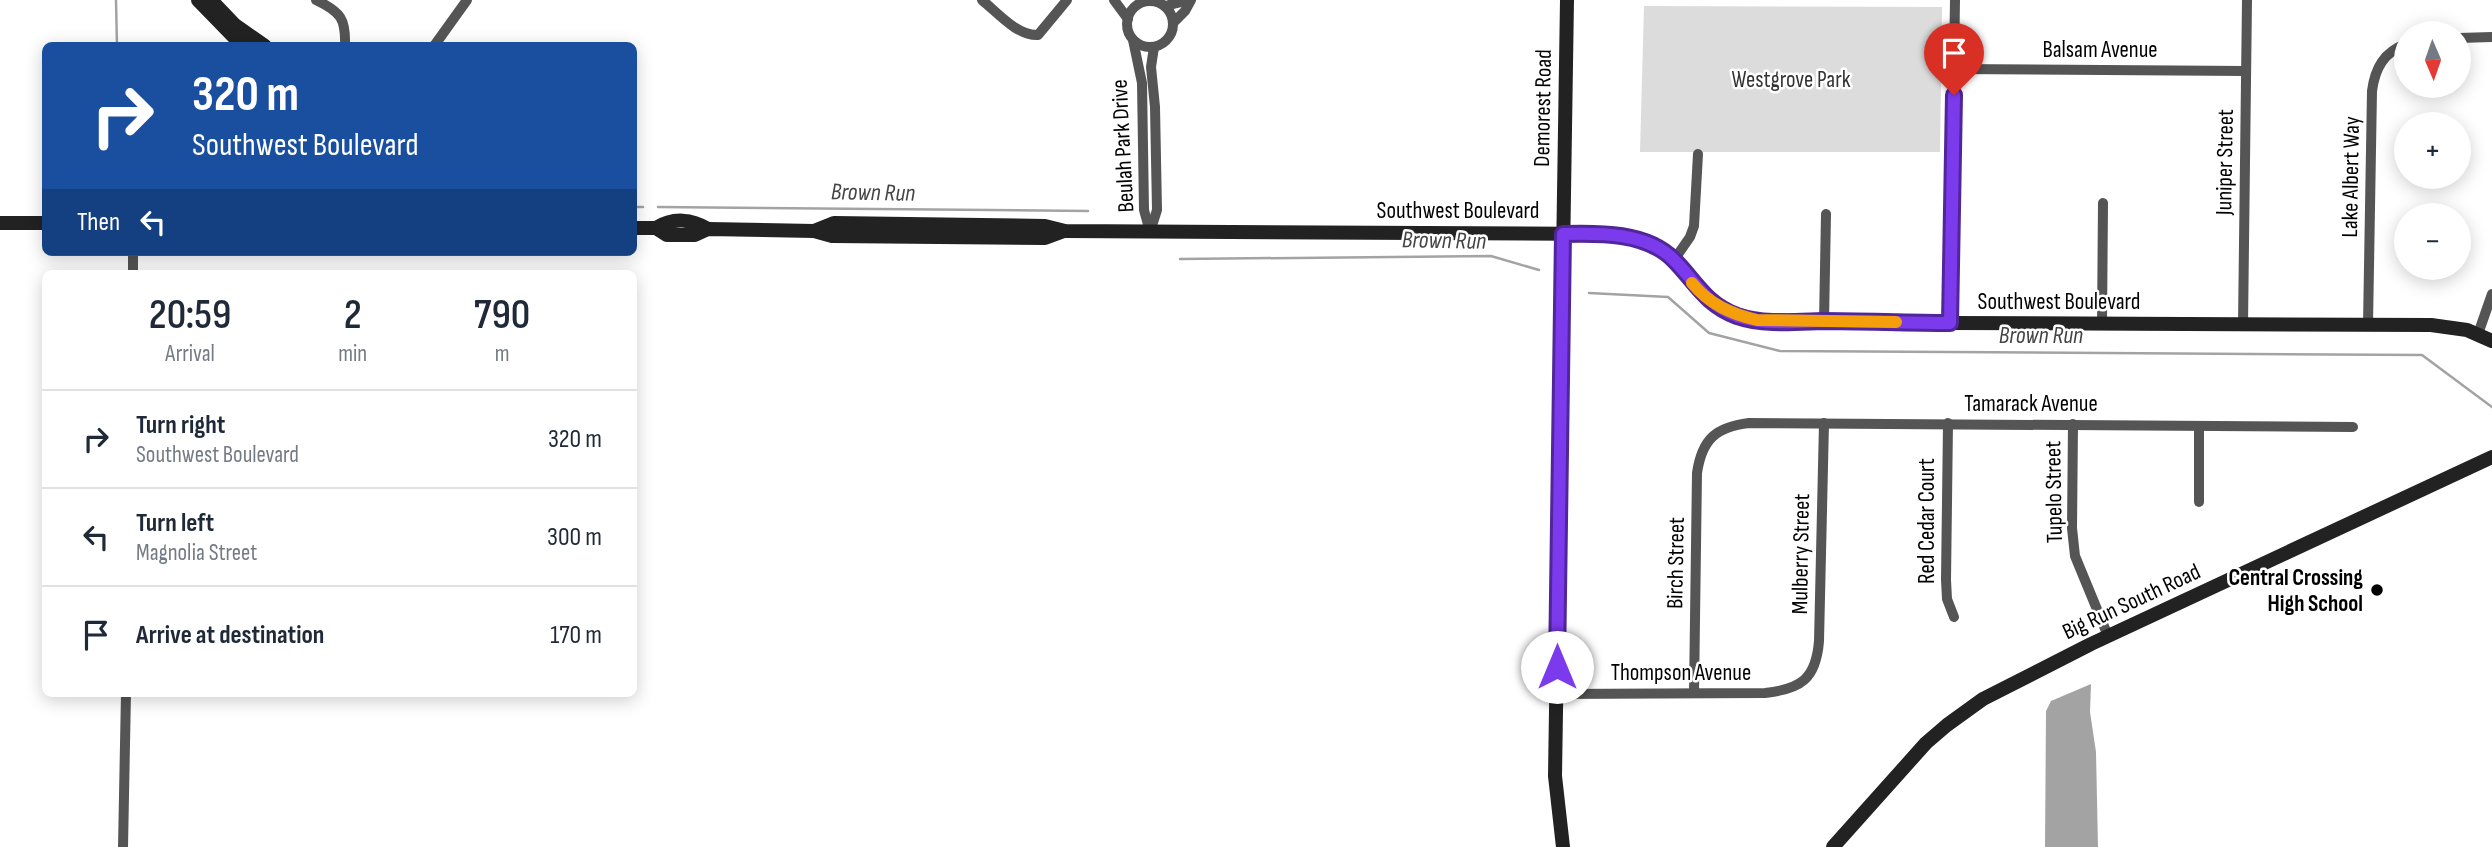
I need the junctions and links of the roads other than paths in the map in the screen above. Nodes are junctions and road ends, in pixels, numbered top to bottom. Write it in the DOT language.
graph roads {
  1 [pos="198,0"];
  2 [pos="211,0"];
  3 [pos="318,0"];
  4 [pos="467,0"];
  5 [pos="982,0"];
  6 [pos="1067,0"];
  7 [pos="1114,0"];
  8 [pos="1190,0"];
  9 [pos="1567,0"];
  10 [pos="1955,0"];
  11 [pos="2247,0"];
  12 [pos="1137,1"];
  13 [pos="1164,6"];
  14 [pos="1128,19"];
  15 [pos="1173,23"];
  16 [pos="2492,37"];
  17 [pos="2471,38"];
  18 [pos="1133,40"];
  19 [pos="241,42"];
  20 [pos="259,42"];
  21 [pos="345,42"];
  22 [pos="437,42"];
  23 [pos="1154,47"];
  24 [pos="2394,51"];
  25 [pos="1954,69"];
  26 [pos="2246,71"];
  27 [pos="1698,154"];
  28 [pos="2103,204"];
  29 [pos="1826,214"];
  30 [pos="0,223"];
  31 [pos="42,223"];
  32 [pos="637,228"];
  33 [pos="1150,232"];
  34 [pos="1563,234"];
  35 [pos="1674,260"];
  36 [pos="2492,294"];
  37 [pos="1824,321"];
  38 [pos="1950,323"];
  39 [pos="2102,324"];
  40 [pos="2243,325"];
  41 [pos="2368,325"];
  42 [pos="2485,338"];
  43 [pos="1824,423"];
  44 [pos="1948,424"];
  45 [pos="2073,424"];
  46 [pos="2199,426"];
  47 [pos="2353,427"];
  48 [pos="1711,436"];
  49 [pos="2492,457"];
  50 [pos="2199,502"];
  51 [pos="1954,617"];
  52 [pos="2108,636"];
  53 [pos="1803,682"];
  54 [pos="1694,693"];
  55 [pos="1557,694"];
  56 [pos="126,697"];
  57 [pos="123,847"];
  58 [pos="1563,847"];
  59 [pos="1833,847"];
  1 -- 19 [label="street"];
  2 -- 20 [label="street"];
  3 -- 21 [label="street"];
  4 -- 22 [label="street"];
  5 -- 6 [label="street"];
  7 -- 14 [label="street"];
  8 -- 13 [label="street"];
  8 -- 15 [label="street"];
  9 -- 34 [label="street, Demorest Road"];
  10 -- 25 [label="street"];
  11 -- 26 [label="street, Juniper Street"];
  12 -- 13 [label="street"];
  12 -- 14 [label="street"];
  13 -- 15 [label="street"];
  14 -- 18 [label="street"];
  15 -- 23 [label="street"];
  16 -- 17 [label="street"];
  18 -- 23 [label="street"];
  18 -- 33 [label="street, Beulah Park Drive"];
  23 -- 33 [label="street, Beulah Park Drive"];
  24 -- 41 [label="street, Lake Albert Way"];
  25 -- 26 [label="street, Balsam Avenue"];
  25 -- 38 [label="street"];
  26 -- 40 [label="street, Juniper Street"];
  27 -- 35 [label="street"];
  28 -- 39 [label="street"];
  29 -- 37 [label="street"];
  30 -- 31 [label="street"];
  32 -- 33 [label="street, Southwest Boulevard"];
  33 -- 34 [label="street, Southwest Boulevard"];
  34 -- 35 [label="street, Southwest Boulevard"];
  34 -- 55 [label="street, Demorest Road"];
  35 -- 37 [label="street, Southwest Boulevard"];
  36 -- 42 [label="street"];
  37 -- 38 [label="street, Southwest Boulevard"];
  38 -- 39 [label="street, Southwest Boulevard"];
  39 -- 40 [label="street, Southwest Boulevard"];
  40 -- 41 [label="street, Southwest Boulevard"];
  41 -- 42 [label="street, Southwest Boulevard"];
  43 -- 44 [label="street, Tamarack Avenue"];
  43 -- 48 [label="street, Tamarack Avenue"];
  43 -- 53 [label="street, Mulberry Street"];
  44 -- 45 [label="street, Tamarack Avenue"];
  44 -- 51 [label="street, Red Cedar Court"];
  45 -- 46 [label="street, Tamarack Avenue"];
  45 -- 52 [label="street, Tupelo Street"];
  46 -- 47 [label="street, Tamarack Avenue"];
  46 -- 50 [label="street"];
  48 -- 54 [label="street, Birch Street"];
  49 -- 52 [label="street, Big Run South Road"];
  52 -- 59 [label="street, Big Run South Road"];
  53 -- 54 [label="street, Thompson Avenue"];
  54 -- 55 [label="street, Thompson Avenue"];
  55 -- 58 [label="street, Demorest Road"];
  56 -- 57 [label="street"];
}
